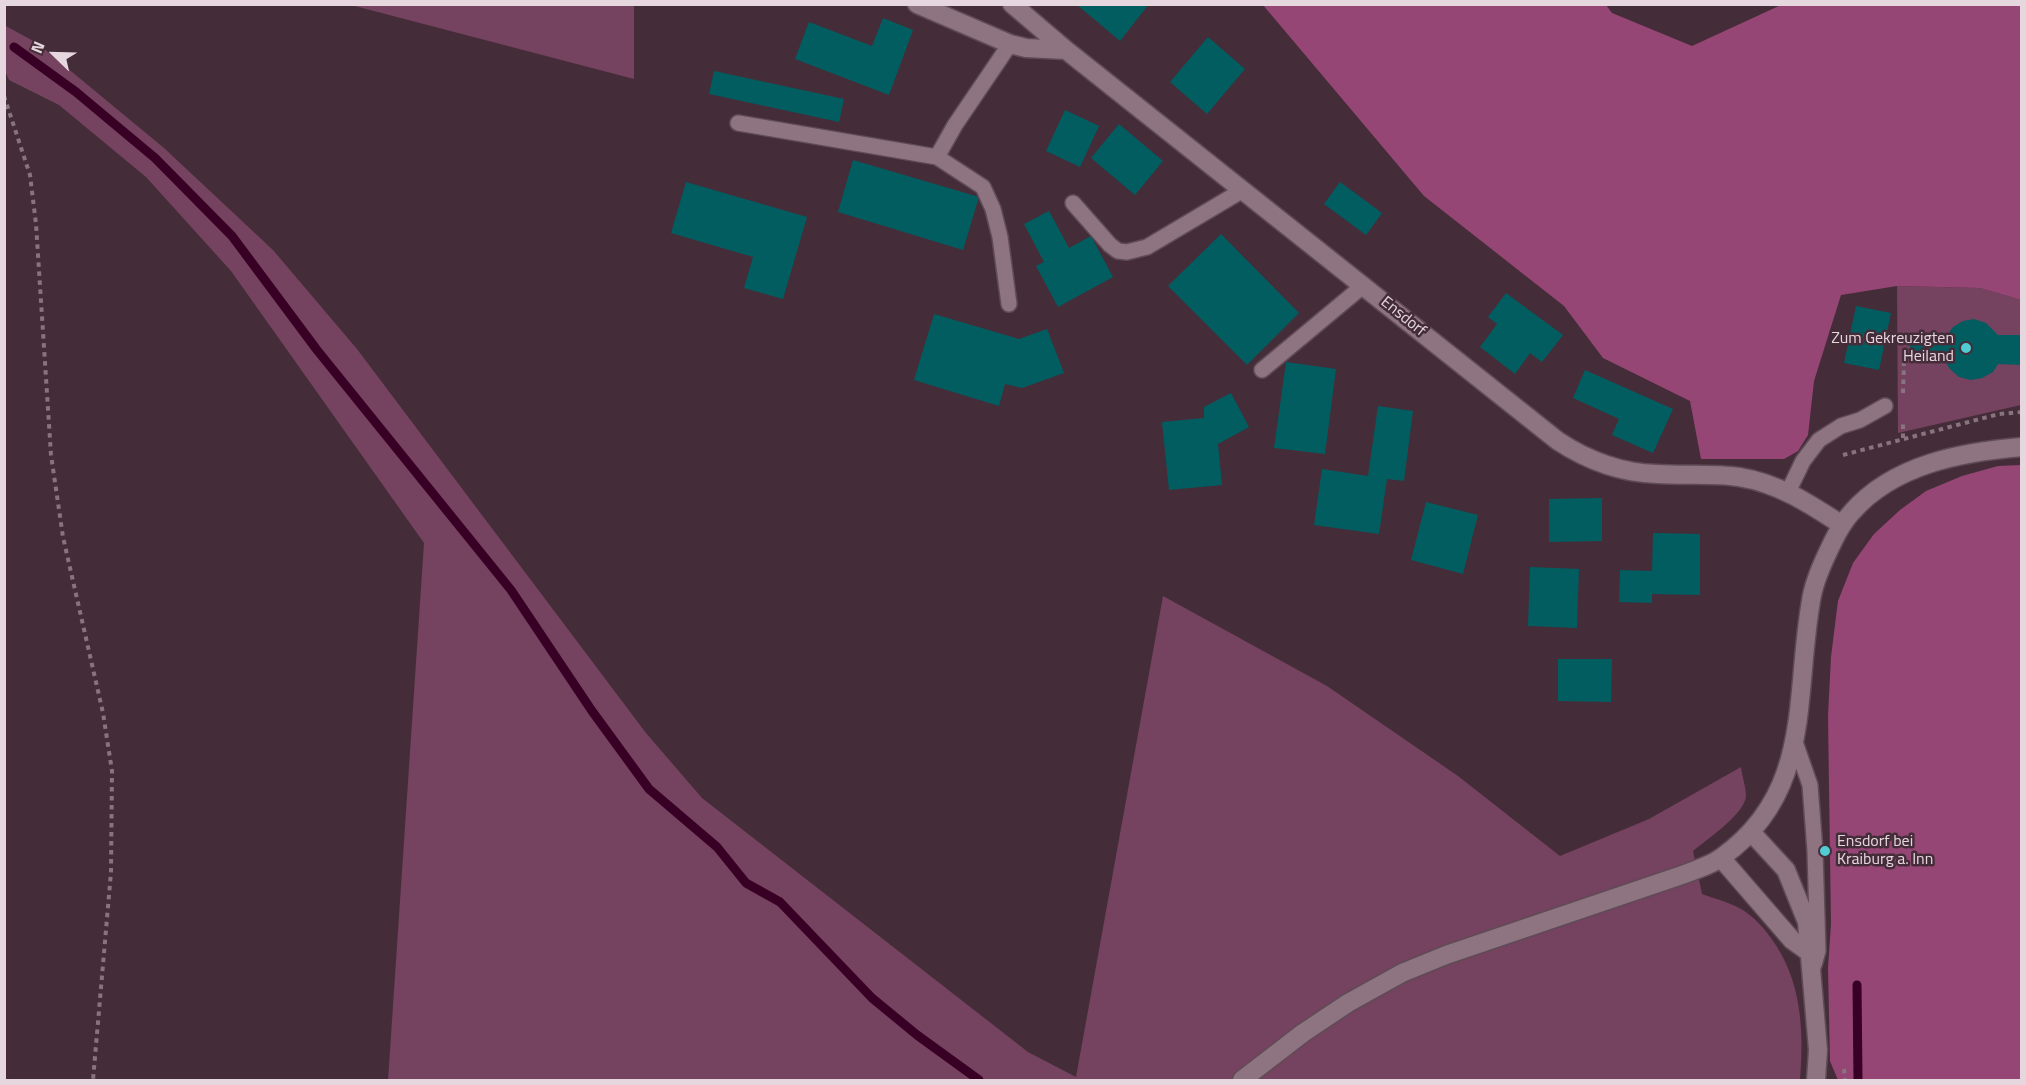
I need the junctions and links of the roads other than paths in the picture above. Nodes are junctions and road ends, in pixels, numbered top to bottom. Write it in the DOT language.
graph roads {
  1 [pos="917,4"];
  2 [pos="1012,4"];
  3 [pos="1010,44"];
  4 [pos="1066,50"];
  5 [pos="738,123"];
  6 [pos="936,157"];
  7 [pos="1243,190"];
  8 [pos="1073,203"];
  9 [pos="1364,285"];
  10 [pos="1009,304"];
  11 [pos="1262,370"];
  12 [pos="1885,406"];
  13 [pos="2022,447"];
  14 [pos="1788,492"];
  15 [pos="1842,525"];
  16 [pos="1795,742"];
  17 [pos="1751,832"];
  18 [pos="1721,858"];
  19 [pos="1811,962"];
  20 [pos="1242,1080"];
  21 [pos="1816,1080"];
  1 -- 3 [label="street"];
  2 -- 4 [label="street, Ensdorf"];
  3 -- 4 [label="street"];
  3 -- 6 [label="lane"];
  4 -- 7 [label="street, Ensdorf"];
  5 -- 6 [label="lane"];
  6 -- 10 [label="lane"];
  7 -- 8 [label="lane"];
  7 -- 9 [label="street, Ensdorf"];
  9 -- 11 [label="lane"];
  9 -- 14 [label="street, Ensdorf"];
  12 -- 14 [label="lane"];
  13 -- 15 [label="street"];
  14 -- 15 [label="street, Ensdorf"];
  15 -- 16 [label="street"];
  16 -- 17 [label="street"];
  16 -- 19 [label="lane"];
  17 -- 18 [label="street"];
  17 -- 19 [label="street"];
  18 -- 19 [label="street"];
  18 -- 20 [label="street"];
  19 -- 21 [label="street"];
}
